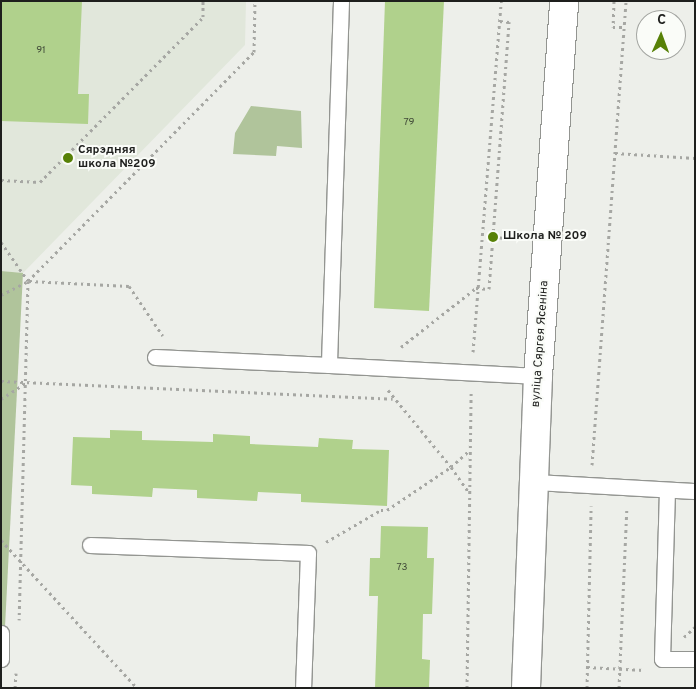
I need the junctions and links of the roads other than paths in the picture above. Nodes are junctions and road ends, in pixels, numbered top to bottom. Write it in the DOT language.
graph roads {
  1 [pos="341,1"];
  2 [pos="564,1"];
  3 [pos="156,357"];
  4 [pos="329,365"];
  5 [pos="538,376"];
  6 [pos="534,482"];
  7 [pos="667,490"];
  8 [pos="695,491"];
  9 [pos="90,545"];
  10 [pos="1,633"];
  11 [pos="1,659"];
  12 [pos="695,659"];
  13 [pos="303,688"];
  14 [pos="526,688"];
  1 -- 4 [label="lane"];
  2 -- 5 [label="main road, вуліца Сяргея Ясеніна"];
  3 -- 4 [label="lane"];
  4 -- 5 [label="lane"];
  5 -- 6 [label="main road, вуліца Сяргея Ясеніна"];
  6 -- 7 [label="lane"];
  6 -- 14 [label="main road, вуліца Сяргея Ясеніна"];
  7 -- 8 [label="lane"];
  7 -- 12 [label="lane"];
  9 -- 13 [label="lane"];
  10 -- 11 [label="lane"];
}
